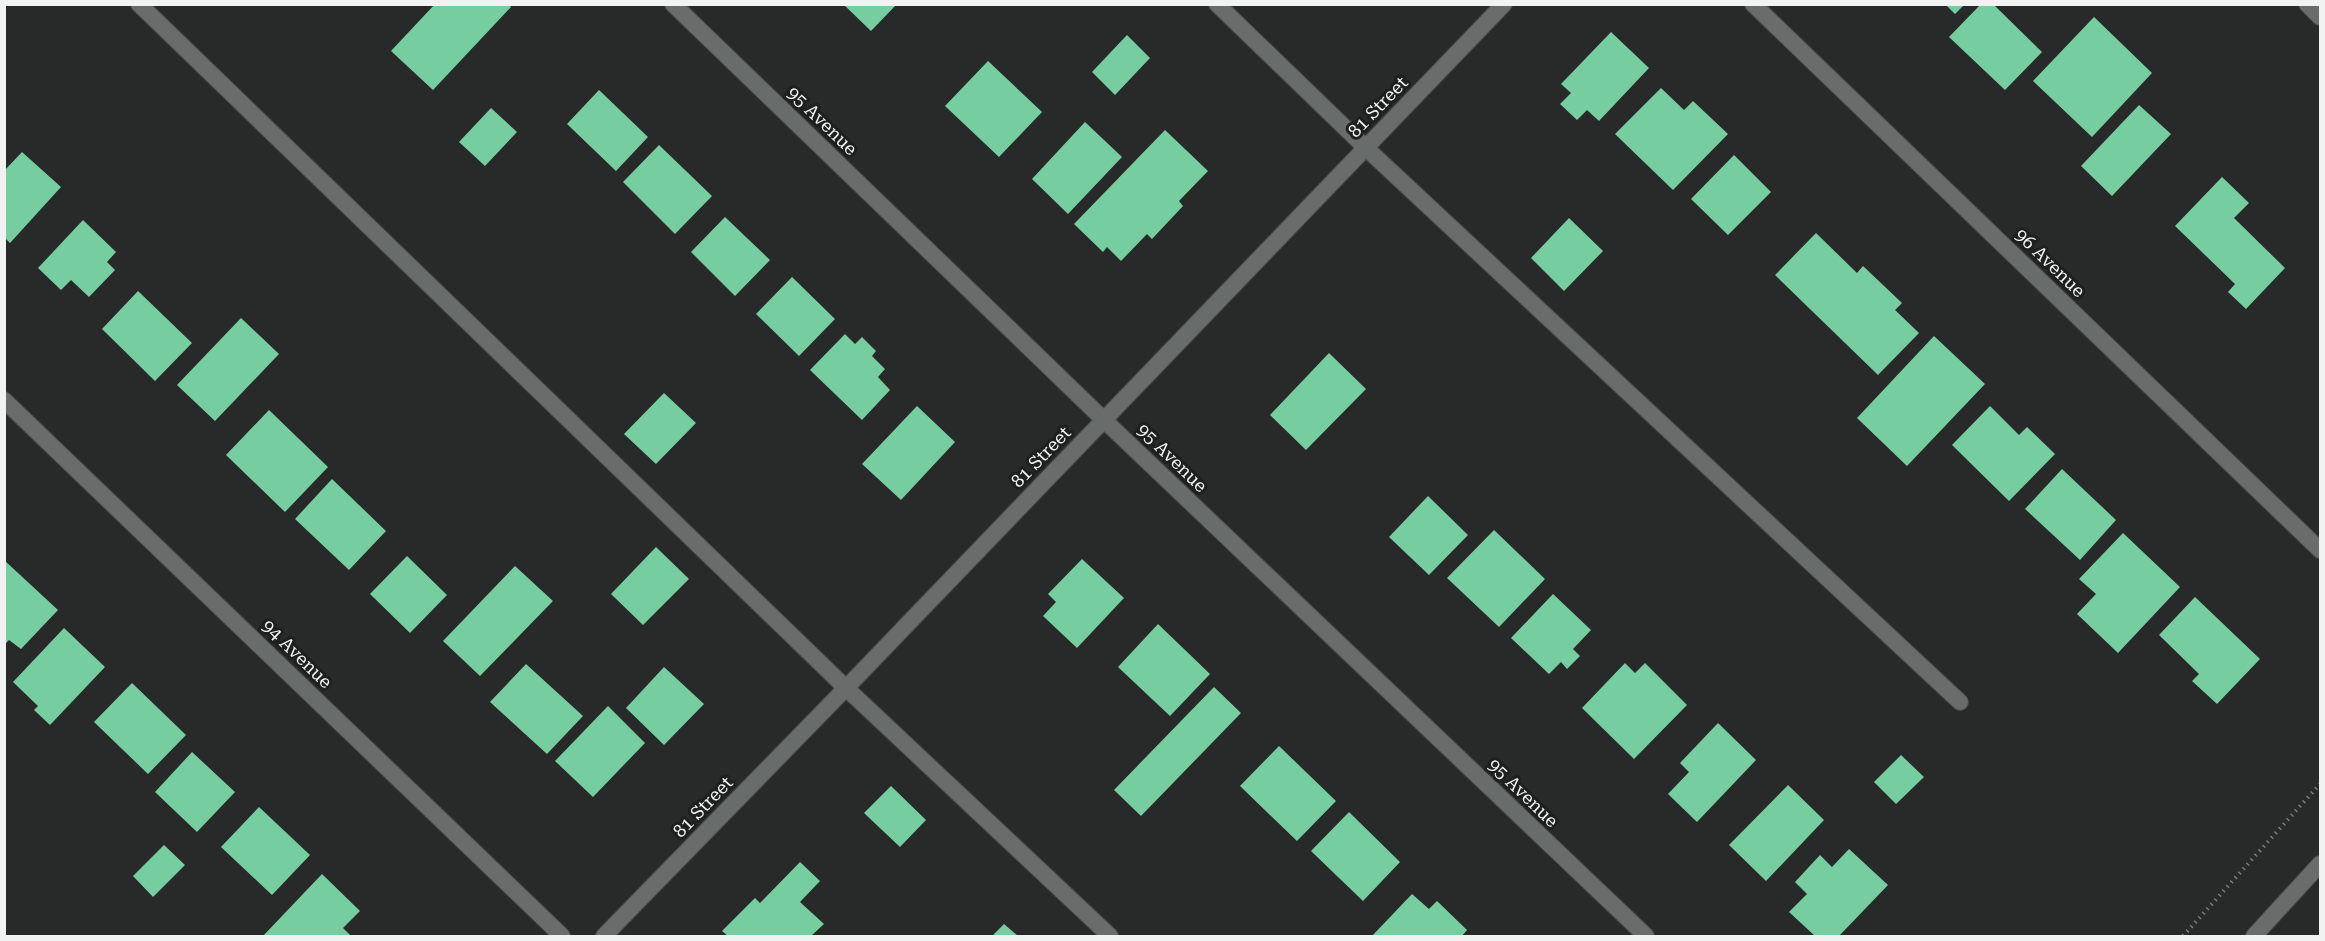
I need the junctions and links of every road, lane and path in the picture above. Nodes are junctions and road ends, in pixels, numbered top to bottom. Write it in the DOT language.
graph roads {
  1 [pos="139,4"];
  2 [pos="673,4"];
  3 [pos="1217,4"];
  4 [pos="1504,4"];
  5 [pos="1753,4"];
  6 [pos="2307,4"];
  7 [pos="2320,17"];
  8 [pos="1366,148"];
  9 [pos="4,400"];
  10 [pos="1104,420"];
  11 [pos="2320,550"];
  12 [pos="846,688"];
  13 [pos="1960,702"];
  14 [pos="2320,784"];
  15 [pos="2320,864"];
  16 [pos="562,936"];
  17 [pos="604,936"];
  18 [pos="1110,936"];
  19 [pos="1646,936"];
  20 [pos="2183,936"];
  21 [pos="2254,936"];
  1 -- 12 [label="street"];
  2 -- 10 [label="street, 95 Avenue"];
  3 -- 8 [label="street"];
  4 -- 8 [label="street, 81 Street"];
  5 -- 11 [label="street, 96 Avenue"];
  6 -- 7 [label="street"];
  8 -- 10 [label="street, 81 Street"];
  8 -- 13 [label="street"];
  9 -- 16 [label="street, 94 Avenue"];
  10 -- 12 [label="street, 81 Street"];
  10 -- 19 [label="street, 95 Avenue"];
  12 -- 17 [label="street, 81 Street"];
  12 -- 18 [label="street"];
  14 -- 20 [label="path"];
  15 -- 21 [label="street"];
}
